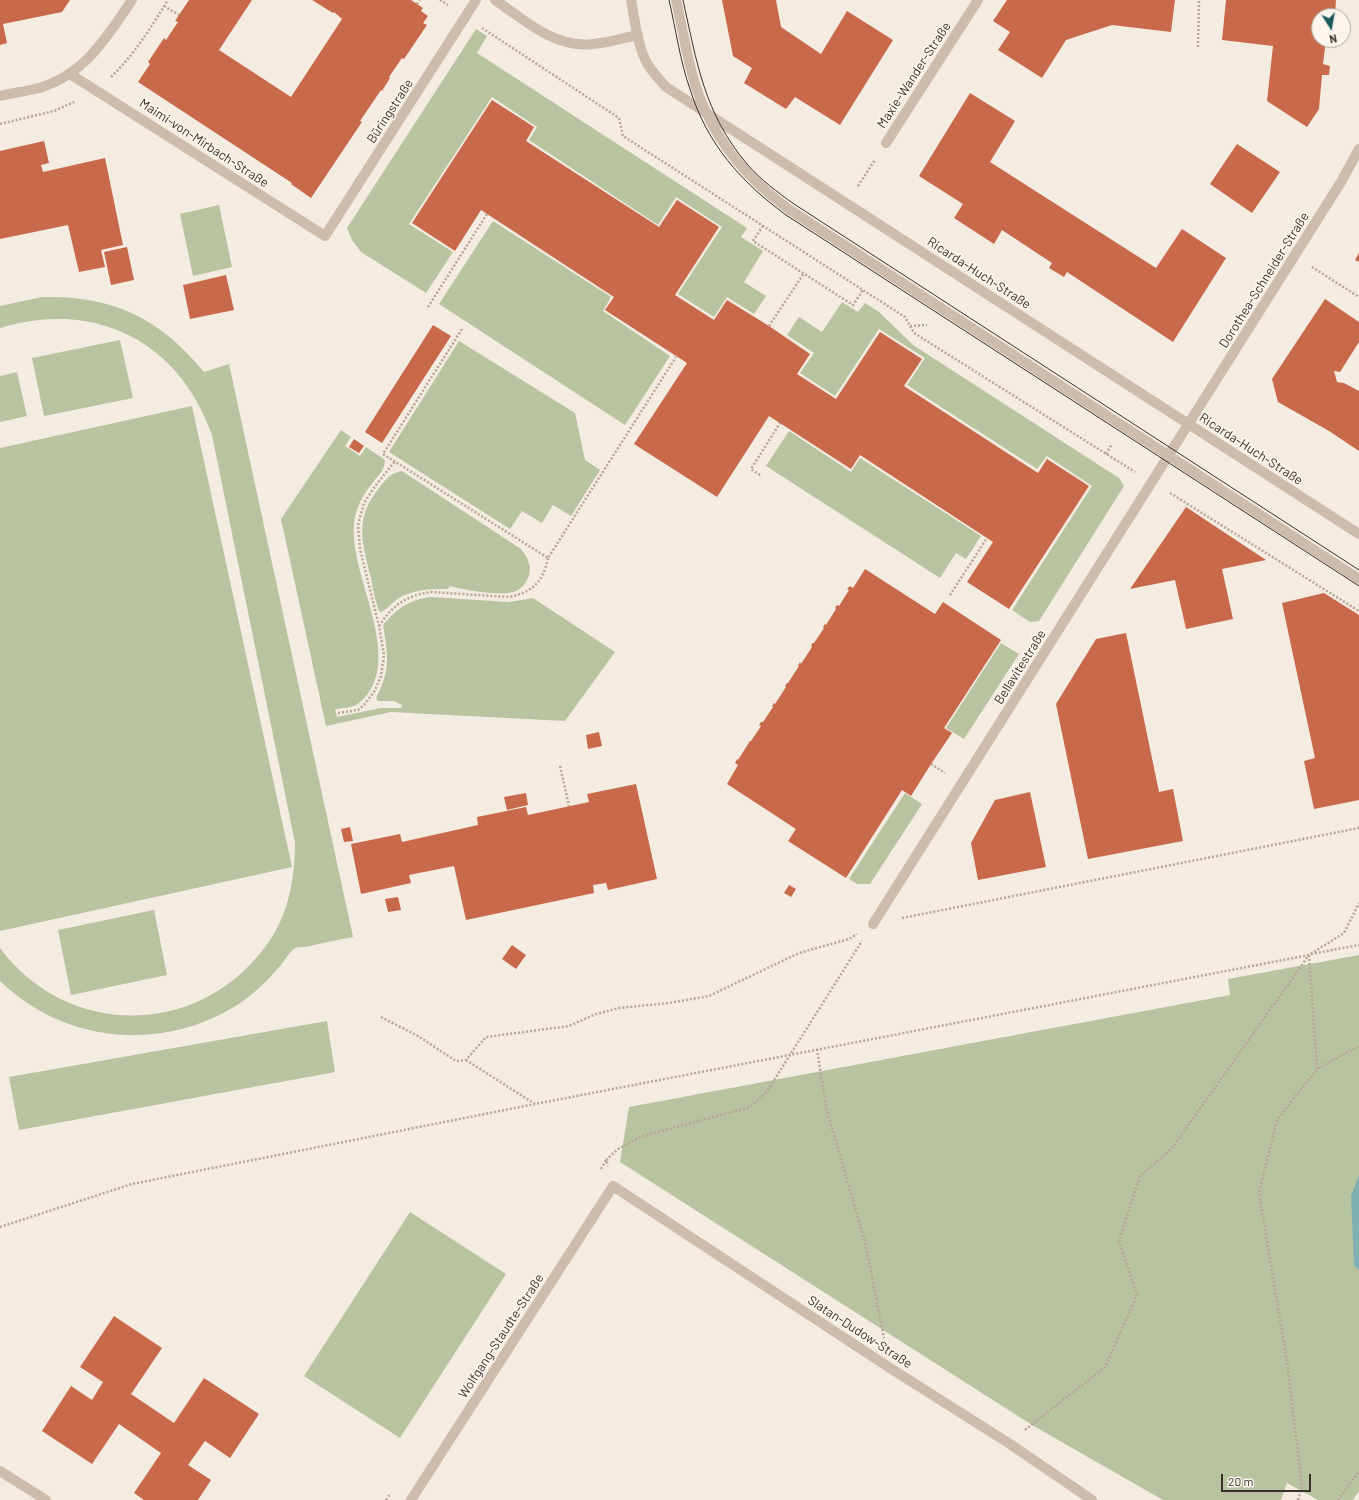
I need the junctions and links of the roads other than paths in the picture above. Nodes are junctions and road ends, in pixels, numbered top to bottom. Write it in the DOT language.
graph roads {
  1 [pos="132,0"];
  2 [pos="476,0"];
  3 [pos="495,0"];
  4 [pos="631,0"];
  5 [pos="676,0"];
  6 [pos="978,0"];
  7 [pos="638,35"];
  8 [pos="70,74"];
  9 [pos="0,96"];
  10 [pos="706,113"];
  11 [pos="886,143"];
  12 [pos="1359,149"];
  13 [pos="325,236"];
  14 [pos="1188,424"];
  15 [pos="1169,455"];
  16 [pos="1359,534"];
  17 [pos="1359,579"];
  18 [pos="873,924"];
  19 [pos="613,1186"];
  20 [pos="0,1471"];
  21 [pos="46,1500"];
  22 [pos="411,1500"];
  23 [pos="1092,1500"];
  1 -- 8 [label="street"];
  2 -- 13 [label="street, Büringstraße"];
  3 -- 7 [label="street"];
  4 -- 7 [label="street, Ricarda-Huch-Straße"];
  5 -- 10 [label="street"];
  6 -- 11 [label="street, Maxie-Wander-Straße"];
  7 -- 10 [label="street, Ricarda-Huch-Straße"];
  8 -- 9 [label="street"];
  8 -- 13 [label="street, Maimi-von-Mirbach-Straße"];
  10 -- 14 [label="street, Ricarda-Huch-Straße"];
  10 -- 15 [label="street"];
  12 -- 14 [label="street, Dorothea-Schneider-Straße"];
  14 -- 15 [label="street, Bellavitestraße"];
  14 -- 16 [label="street, Ricarda-Huch-Straße"];
  15 -- 17 [label="street"];
  15 -- 18 [label="street, Bellavitestraße"];
  19 -- 22 [label="street, Wolfgang-Staudte-Straße"];
  19 -- 23 [label="street, Slatan-Dudow-Straße"];
  20 -- 21 [label="street"];
}
